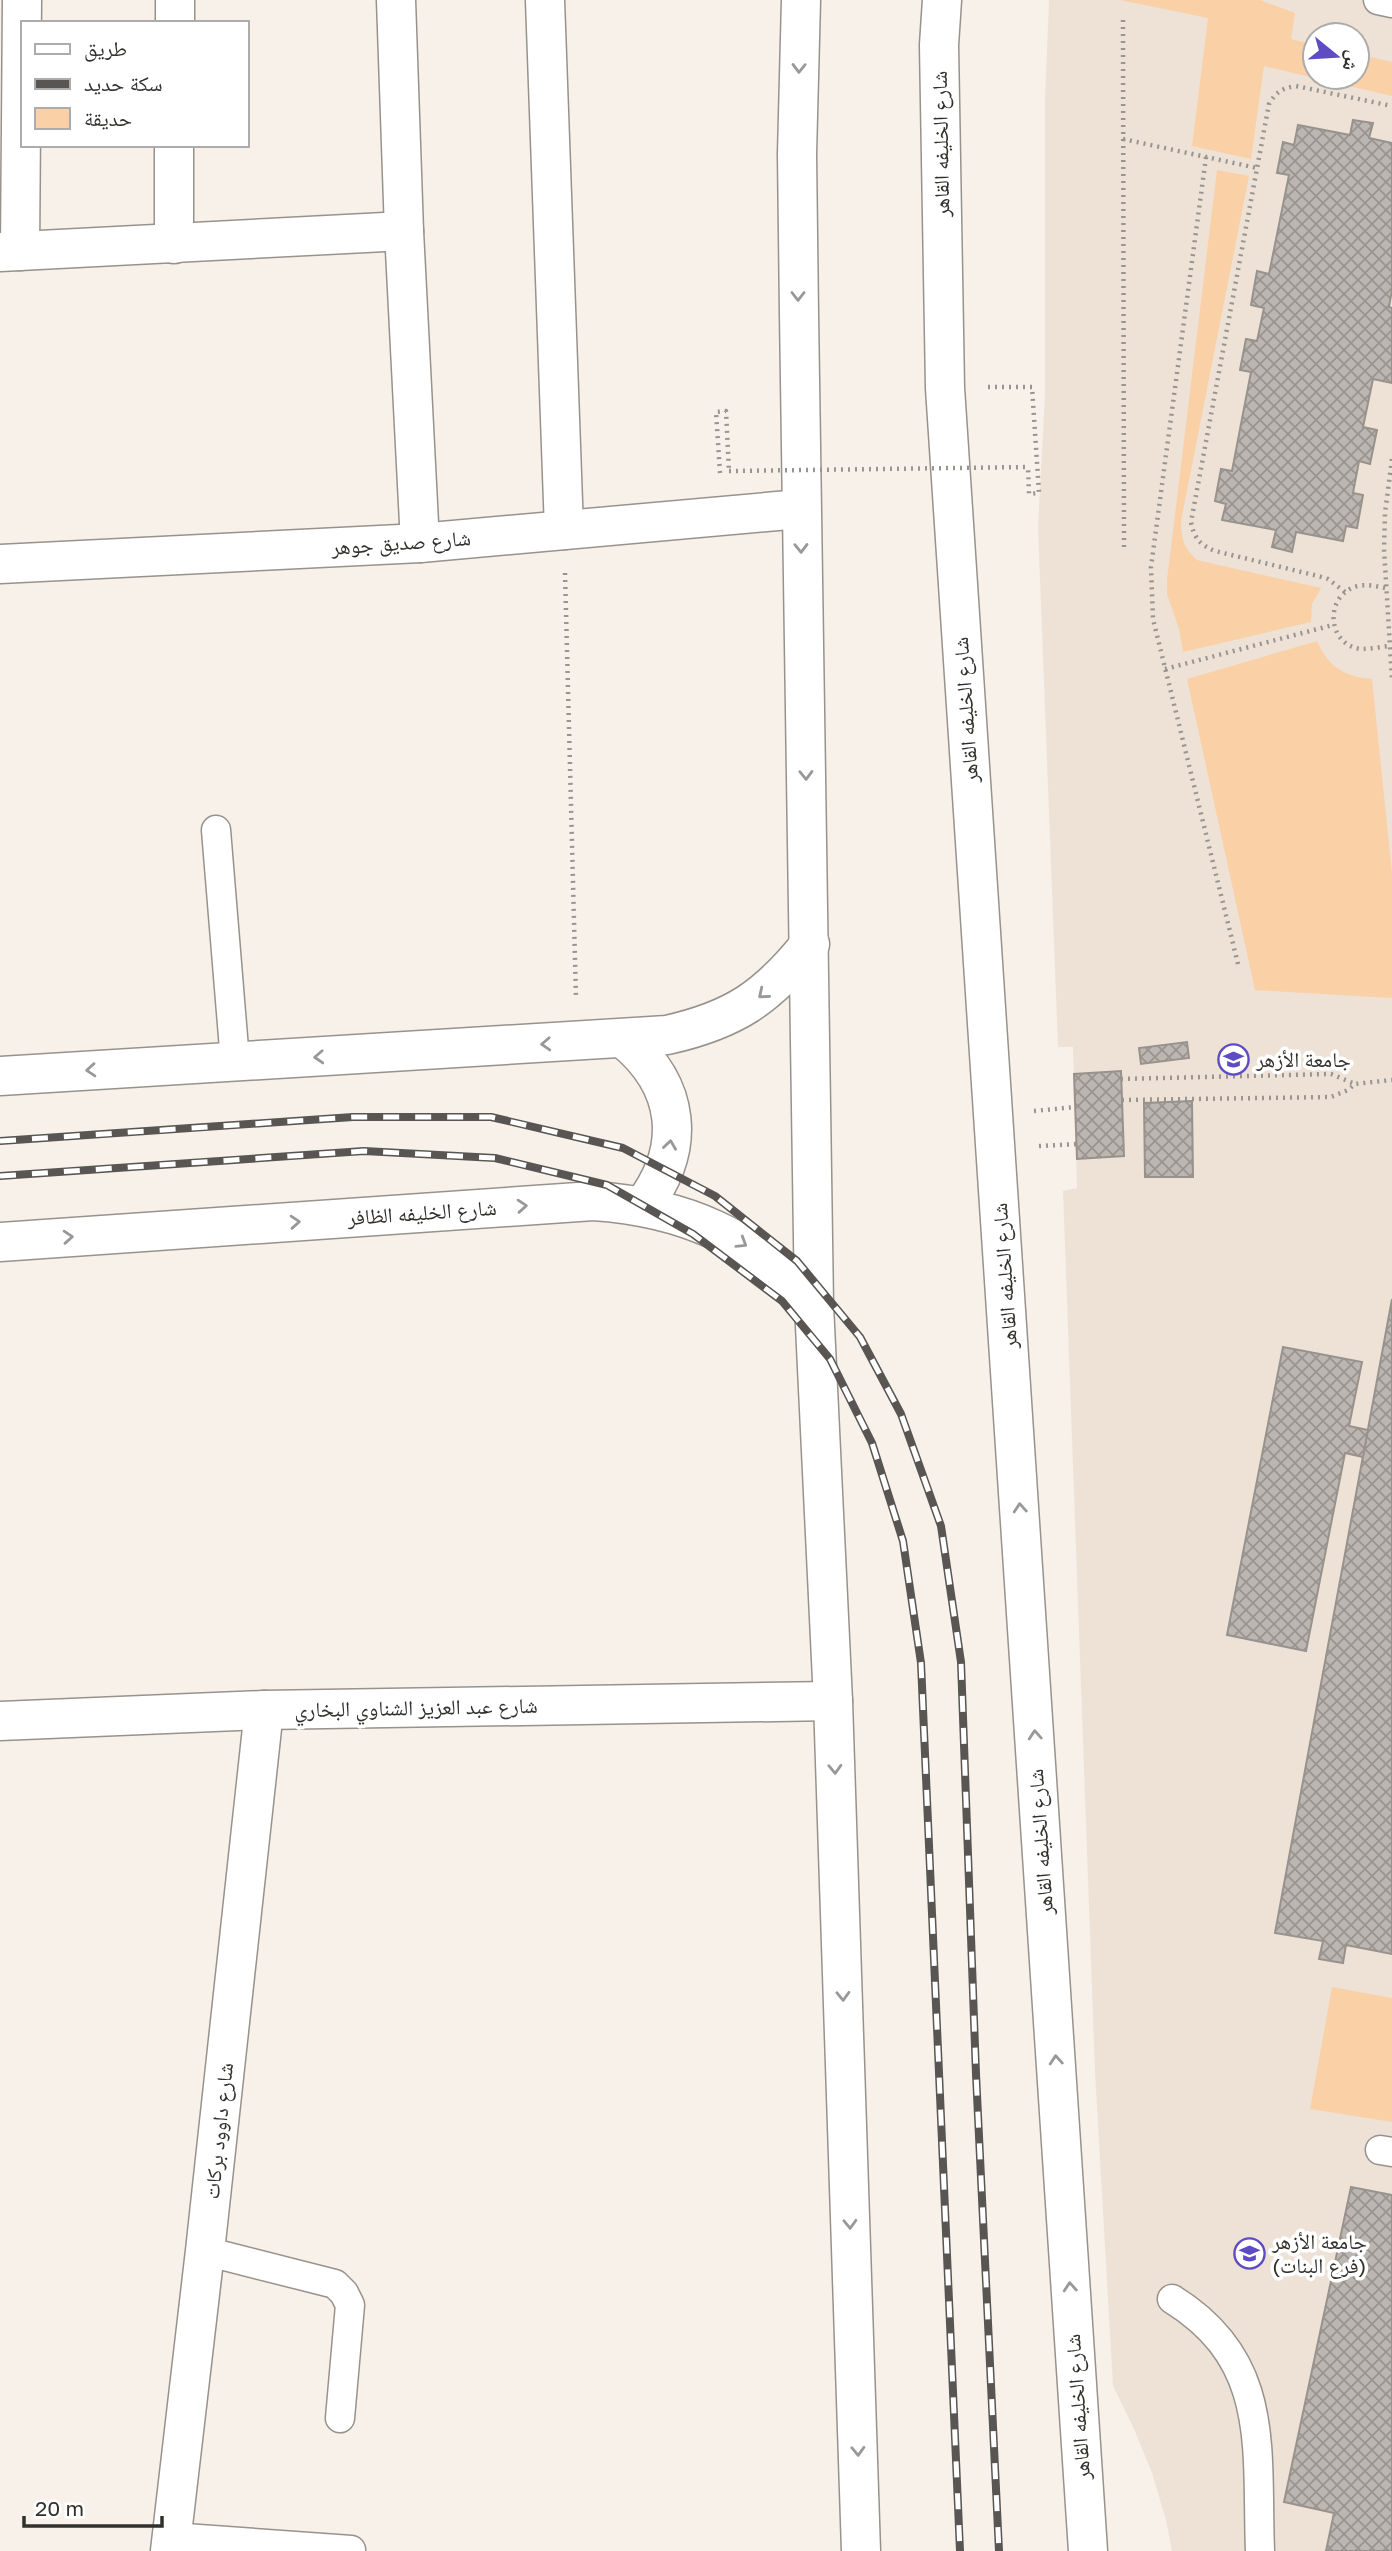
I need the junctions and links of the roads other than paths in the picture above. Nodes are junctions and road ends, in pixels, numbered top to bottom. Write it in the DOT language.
graph roads {
  1 [pos="22,0"];
  2 [pos="175,0"];
  3 [pos="396,0"];
  4 [pos="545,0"];
  5 [pos="801,0"];
  6 [pos="942,0"];
  7 [pos="1378,0"];
  8 [pos="1392,3"];
  9 [pos="175,21"];
  10 [pos="174,147"];
  11 [pos="404,231"];
  12 [pos="174,244"];
  13 [pos="10,252"];
  14 [pos="800,509"];
  15 [pos="564,530"];
  16 [pos="420,543"];
  17 [pos="0,564"];
  18 [pos="216,830"];
  19 [pos="810,944"];
  20 [pos="624,1039"];
  21 [pos="235,1061"];
  22 [pos="0,1076"];
  23 [pos="643,1206"];
  24 [pos="0,1242"];
  25 [pos="814,1305"];
  26 [pos="833,1701"];
  27 [pos="264,1710"];
  28 [pos="0,1721"];
  29 [pos="205,2251"];
  30 [pos="1172,2299"];
  31 [pos="340,2418"];
  32 [pos="170,2544"];
  33 [pos="351,2550"];
  34 [pos="861,2551"];
  35 [pos="1088,2551"];
  36 [pos="1260,2551"];
  1 -- 13 [label="street"];
  2 -- 9 [label="street"];
  3 -- 11 [label="street"];
  4 -- 15 [label="street"];
  5 -- 14 [label="street, one-way"];
  35 -- 6 [label="street, شارع الخليفه القاهر, one-way"];
  7 -- 8 [label="lane"];
  10 -- 12 [label="street"];
  11 -- 12 [label="street"];
  11 -- 16 [label="street"];
  12 -- 13 [label="street"];
  14 -- 15 [label="street, شارع صديق جوهر"];
  14 -- 19 [label="street, one-way"];
  15 -- 16 [label="street, شارع صديق جوهر"];
  16 -- 17 [label="street, شارع صديق جوهر"];
  18 -- 21 [label="lane"];
  19 -- 20 [label="street, one-way"];
  19 -- 25 [label="street"];
  20 -- 21 [label="street, one-way"];
  23 -- 20 [label="street, one-way"];
  21 -- 22 [label="street, one-way"];
  24 -- 23 [label="street, شارع الخليفه الظافر, one-way"];
  23 -- 25 [label="street, شارع الخليفه الظافر, one-way"];
  25 -- 26 [label="street"];
  26 -- 27 [label="street, شارع عبد العزيز الشناوي البخاري"];
  26 -- 34 [label="street, one-way"];
  27 -- 28 [label="street, شارع عبد العزيز الشناوي البخاري"];
  27 -- 29 [label="street, شارع داوود بركات"];
  29 -- 31 [label="lane"];
  29 -- 32 [label="street, شارع داوود بركات"];
  30 -- 36 [label="lane"];
  32 -- 33 [label="lane"];
}
